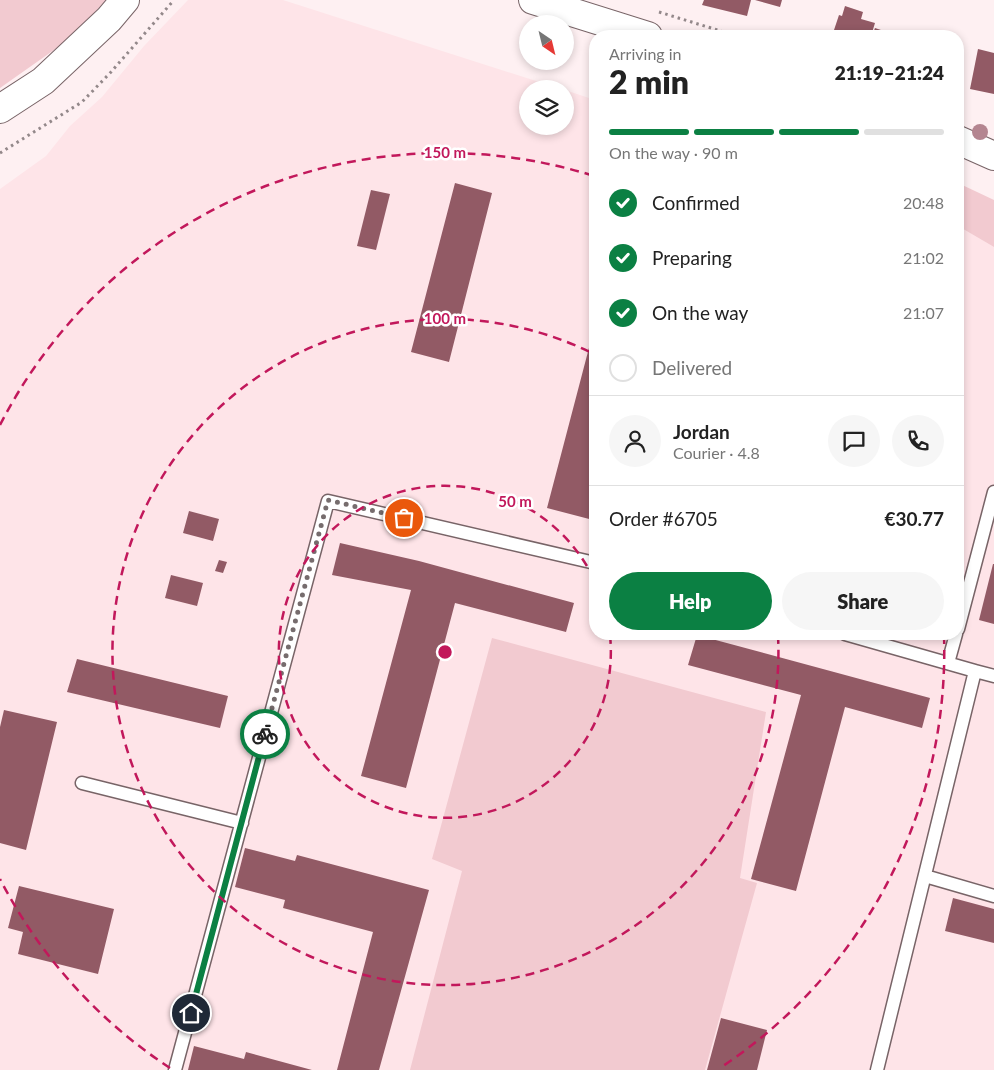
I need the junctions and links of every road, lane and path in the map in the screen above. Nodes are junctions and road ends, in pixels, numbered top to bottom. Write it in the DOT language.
graph roads {
  1 [pos="125,0"];
  2 [pos="174,0"];
  3 [pos="533,0"];
  4 [pos="651,10"];
  5 [pos="629,30"];
  6 [pos="717,30"];
  7 [pos="0,109"];
  8 [pos="964,143"];
  9 [pos="0,153"];
  10 [pos="994,156"];
  11 [pos="994,492"];
  12 [pos="589,562"];
  13 [pos="964,606"];
  14 [pos="866,640"];
  15 [pos="954,640"];
  16 [pos="948,663"];
  17 [pos="975,671"];
  18 [pos="994,676"];
  19 [pos="82,783"];
  20 [pos="242,822"];
  21 [pos="926,876"];
  22 [pos="994,896"];
  23 [pos="176,1070"];
  24 [pos="877,1070"];
  1 -- 7 [label="main road"];
  2 -- 9 [label="path"];
  3 -- 5 [label="main road"];
  4 -- 6 [label="path"];
  8 -- 10 [label="main road"];
  11 -- 13 [label="lane"];
  12 -- 20 [label="lane"];
  14 -- 16 [label="lane"];
  15 -- 16 [label="lane"];
  16 -- 17 [label="lane"];
  17 -- 18 [label="lane"];
  17 -- 21 [label="lane"];
  19 -- 20 [label="lane"];
  20 -- 23 [label="lane"];
  21 -- 22 [label="lane"];
  21 -- 24 [label="lane"];
}
